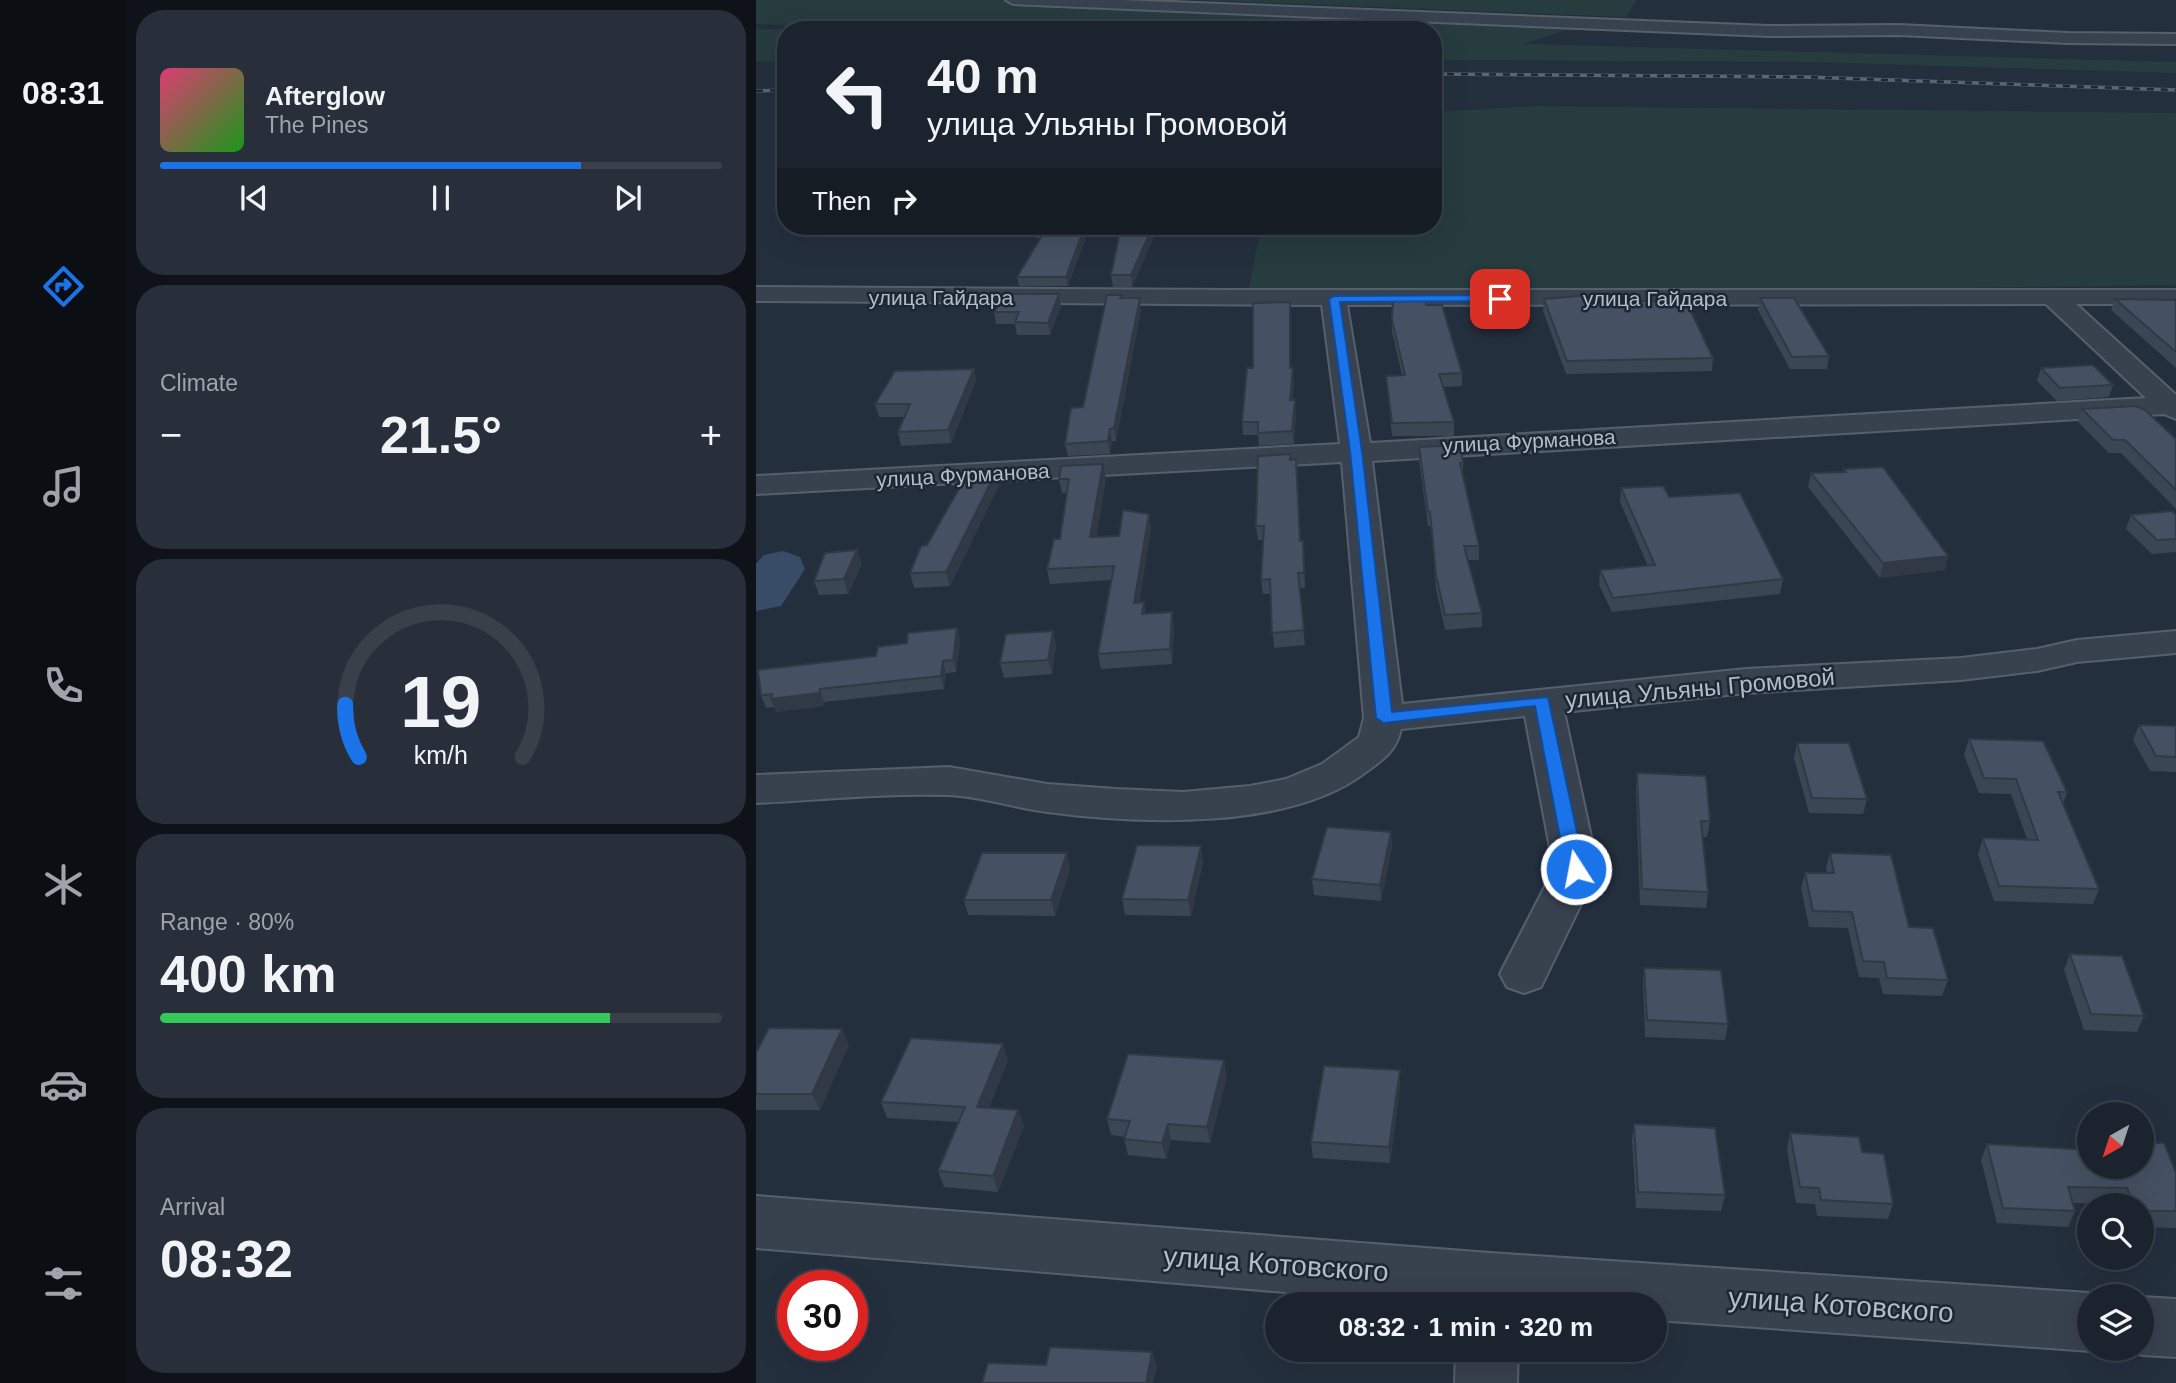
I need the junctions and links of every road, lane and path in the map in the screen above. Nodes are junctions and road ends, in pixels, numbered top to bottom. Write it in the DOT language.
graph roads {
  1 [pos="1013,0"];
  2 [pos="2176,39"];
  3 [pos="756,293"];
  4 [pos="2052,296"];
  5 [pos="2176,296"];
  6 [pos="1334,299"];
  7 [pos="2174,407"];
  8 [pos="1356,451"];
  9 [pos="756,485"];
  10 [pos="2176,642"];
  11 [pos="1542,701"];
  12 [pos="1384,718"];
  13 [pos="756,789"];
  14 [pos="1524,974"];
  15 [pos="756,1222"];
  16 [pos="1489,1292"];
  17 [pos="1667,1301"];
  18 [pos="2077,1321"];
  19 [pos="2154,1327"];
  20 [pos="2176,1328"];
  21 [pos="1487,1362"];
  22 [pos="1486,1383"];
  1 -- 2 [label="street"];
  3 -- 6 [label="street, улица Гайдара"];
  4 -- 5 [label="street, улица Гайдара"];
  4 -- 6 [label="street, улица Гайдара"];
  4 -- 7 [label="street"];
  6 -- 8 [label="street"];
  7 -- 8 [label="street, улица Фурманова"];
  8 -- 9 [label="street, улица Фурманова"];
  8 -- 12 [label="street"];
  10 -- 11 [label="street, улица Ульяны Громовой"];
  11 -- 12 [label="street, улица Ульяны Громовой"];
  11 -- 14 [label="street"];
  12 -- 13 [label="street"];
  15 -- 16 [label="street, улица Котовского"];
  17 -- 18 [label="street, улица Котовского"];
  19 -- 20 [label="street"];
  21 -- 22 [label="street"];
}
